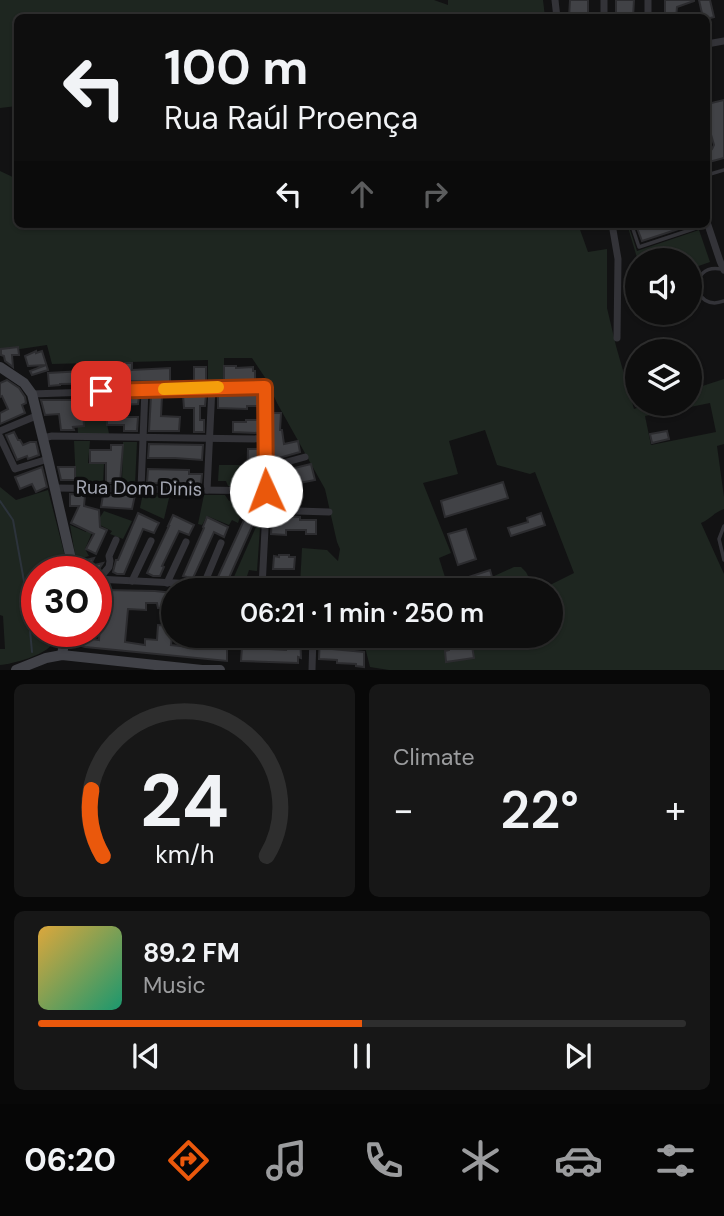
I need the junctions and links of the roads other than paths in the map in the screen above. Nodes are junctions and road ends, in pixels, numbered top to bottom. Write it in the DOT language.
graph roads {
  1 [pos="613,228"];
  2 [pos="693,228"];
  3 [pos="709,228"];
  4 [pos="633,229"];
  5 [pos="724,270"];
  6 [pos="724,301"];
  7 [pos="617,338"];
  8 [pos="0,367"];
  9 [pos="212,387"];
  10 [pos="145,389"];
  11 [pos="32,394"];
  12 [pos="36,416"];
  13 [pos="0,431"];
  14 [pos="0,437"];
  15 [pos="143,437"];
  16 [pos="43,438"];
  17 [pos="211,438"];
  18 [pos="264,439"];
  19 [pos="305,457"];
  20 [pos="48,459"];
  21 [pos="265,468"];
  22 [pos="55,488"];
  23 [pos="141,489"];
  24 [pos="207,490"];
  25 [pos="266,491"];
  26 [pos="266,510"];
  27 [pos="329,512"];
  28 [pos="724,526"];
  29 [pos="116,540"];
  30 [pos="151,541"];
  31 [pos="186,542"];
  32 [pos="221,543"];
  33 [pos="70,556"];
  34 [pos="109,556"];
  35 [pos="724,560"];
  36 [pos="169,578"];
  37 [pos="206,578"];
  38 [pos="262,578"];
  39 [pos="112,580"];
  40 [pos="132,581"];
  41 [pos="161,583"];
  42 [pos="63,647"];
  43 [pos="313,648"];
  44 [pos="62,655"];
  45 [pos="16,670"];
  46 [pos="220,670"];
  47 [pos="312,670"];
  1 -- 7 [label="street"];
  2 -- 4 [label="lane"];
  3 -- 5 [label="street"];
  5 -- 6 [label="lane"];
  8 -- 11 [label="street"];
  9 -- 10 [label="street"];
  9 -- 17 [label="street"];
  9 -- 18 [label="street"];
  10 -- 11 [label="street"];
  10 -- 15 [label="street"];
  11 -- 12 [label="street"];
  12 -- 13 [label="street"];
  12 -- 16 [label="street"];
  14 -- 20 [label="street"];
  15 -- 16 [label="street"];
  15 -- 17 [label="street"];
  15 -- 23 [label="street"];
  16 -- 20 [label="street"];
  17 -- 18 [label="street"];
  17 -- 24 [label="street"];
  18 -- 21 [label="street"];
  19 -- 21 [label="street"];
  20 -- 22 [label="street"];
  21 -- 25 [label="street"];
  22 -- 23 [label="street, Rua Dom Dinis"];
  22 -- 33 [label="street"];
  23 -- 24 [label="street, Rua Dom Dinis"];
  24 -- 25 [label="street, Rua Dom Dinis"];
  25 -- 26 [label="street"];
  26 -- 27 [label="street"];
  26 -- 38 [label="street"];
  28 -- 35 [label="lane"];
  29 -- 34 [label="street"];
  30 -- 40 [label="street"];
  31 -- 36 [label="street"];
  32 -- 37 [label="street"];
  39 -- 40 [label="street"];
  40 -- 41 [label="street"];
  42 -- 44 [label="street"];
  43 -- 47 [label="street"];
  44 -- 45 [label="street"];
  44 -- 46 [label="street"];
}
